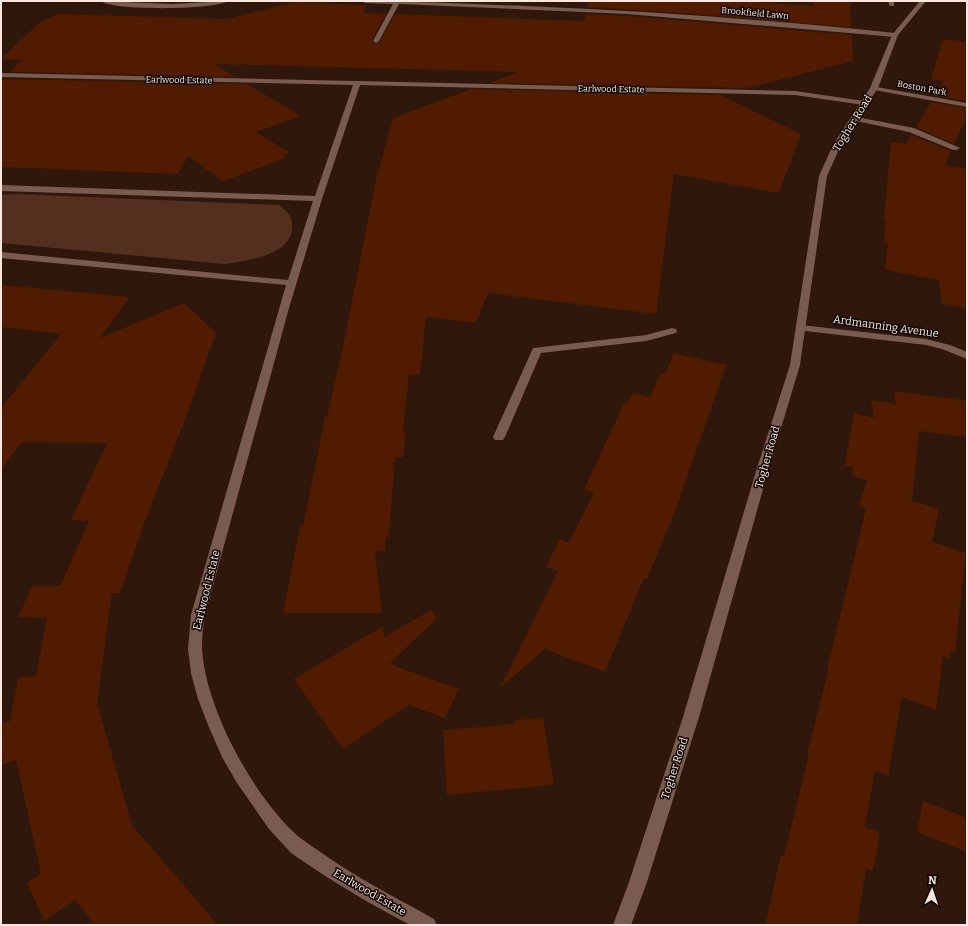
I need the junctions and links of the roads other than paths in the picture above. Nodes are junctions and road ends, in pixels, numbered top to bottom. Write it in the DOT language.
graph roads {
  1 [pos="104,1"];
  2 [pos="225,1"];
  3 [pos="365,1"];
  4 [pos="923,1"];
  5 [pos="398,2"];
  6 [pos="895,35"];
  7 [pos="376,41"];
  8 [pos="1,75"];
  9 [pos="357,84"];
  10 [pos="874,88"];
  11 [pos="864,103"];
  12 [pos="967,105"];
  13 [pos="854,118"];
  14 [pos="956,148"];
  15 [pos="1,188"];
  16 [pos="318,199"];
  17 [pos="1,255"];
  18 [pos="292,283"];
  19 [pos="800,328"];
  20 [pos="672,331"];
  21 [pos="967,356"];
  22 [pos="499,437"];
  23 [pos="428,925"];
  24 [pos="622,925"];
  1 -- 2 [label="street"];
  3 -- 5 [label="street, Brookfield Lawn"];
  4 -- 6 [label="street, Togher Road"];
  5 -- 6 [label="street, Brookfield Lawn"];
  5 -- 7 [label="street"];
  6 -- 10 [label="street, Togher Road"];
  8 -- 9 [label="street, Earlwood Estate"];
  9 -- 11 [label="street, Earlwood Estate"];
  9 -- 16 [label="street, Earlwood Estate"];
  10 -- 11 [label="street, Togher Road"];
  10 -- 12 [label="street, Boston Park"];
  11 -- 13 [label="street, Togher Road"];
  13 -- 14 [label="street"];
  13 -- 19 [label="street, Togher Road"];
  15 -- 16 [label="street"];
  16 -- 18 [label="street, Earlwood Estate"];
  17 -- 18 [label="street"];
  18 -- 23 [label="street, Earlwood Estate"];
  19 -- 21 [label="street, Ardmanning Avenue"];
  19 -- 24 [label="street, Togher Road"];
  20 -- 22 [label="street"];
}
